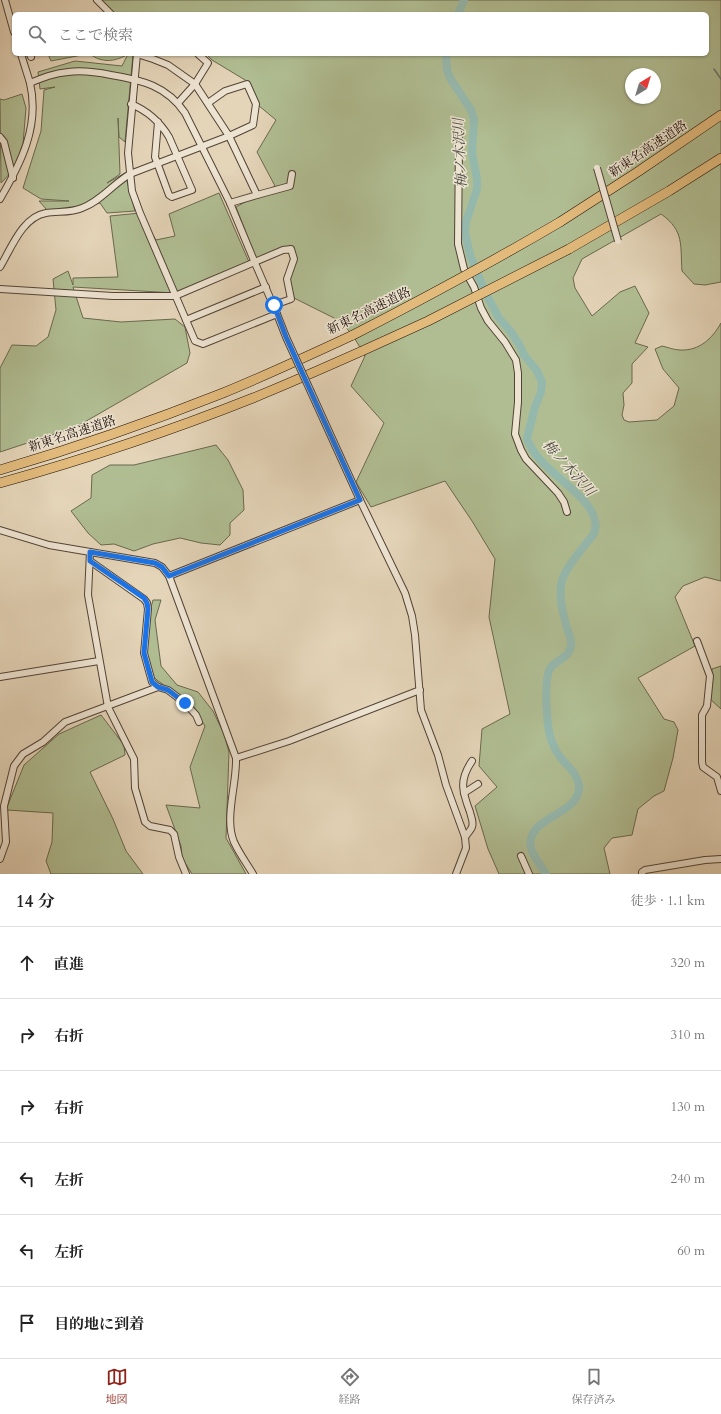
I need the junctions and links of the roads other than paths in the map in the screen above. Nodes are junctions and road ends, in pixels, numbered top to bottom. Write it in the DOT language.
graph roads {
  1 [pos="5,0"];
  2 [pos="97,0"];
  3 [pos="109,12"];
  4 [pos="12,25"];
  5 [pos="22,56"];
  6 [pos="137,56"];
  7 [pos="143,56"];
  8 [pos="200,56"];
  9 [pos="135,79"];
  10 [pos="30,84"];
  11 [pos="195,84"];
  12 [pos="178,103"];
  13 [pos="208,103"];
  14 [pos="132,104"];
  15 [pos="721,115"];
  16 [pos="158,122"];
  17 [pos="457,123"];
  18 [pos="229,136"];
  19 [pos="0,137"];
  20 [pos="201,147"];
  21 [pos="178,156"];
  22 [pos="721,158"];
  23 [pos="157,164"];
  24 [pos="597,168"];
  25 [pos="130,174"];
  26 [pos="292,174"];
  27 [pos="13,178"];
  28 [pos="257,195"];
  29 [pos="0,199"];
  30 [pos="230,203"];
  31 [pos="618,241"];
  32 [pos="255,263"];
  33 [pos="0,267"];
  34 [pos="266,287"];
  35 [pos="0,289"];
  36 [pos="175,296"];
  37 [pos="274,305"];
  38 [pos="278,314"];
  39 [pos="186,320"];
  40 [pos="0,470"];
  41 [pos="0,483"];
  42 [pos="360,500"];
  43 [pos="567,512"];
  44 [pos="0,530"];
  45 [pos="90,552"];
  46 [pos="90,561"];
  47 [pos="169,576"];
  48 [pos="697,642"];
  49 [pos="99,661"];
  50 [pos="0,677"];
  51 [pos="158,687"];
  52 [pos="420,690"];
  53 [pos="108,707"];
  54 [pos="199,722"];
  55 [pos="236,758"];
  56 [pos="472,761"];
  57 [pos="478,784"];
  58 [pos="721,791"];
  59 [pos="464,794"];
  60 [pos="2,806"];
  61 [pos="465,837"];
  62 [pos="521,856"];
  63 [pos="721,859"];
  64 [pos="0,860"];
  65 [pos="642,873"];
  66 [pos="186,874"];
  67 [pos="253,874"];
  68 [pos="456,874"];
  69 [pos="529,874"];
  1 -- 4 [label="street"];
  2 -- 3 [label="street"];
  5 -- 10 [label="street"];
  6 -- 9 [label="street"];
  7 -- 11 [label="street"];
  8 -- 11 [label="street"];
  9 -- 10 [label="street"];
  9 -- 12 [label="street"];
  9 -- 14 [label="street"];
  10 -- 27 [label="street"];
  11 -- 12 [label="street"];
  11 -- 13 [label="street"];
  12 -- 20 [label="street"];
  13 -- 18 [label="street"];
  13 -- 18 [label="street"];
  14 -- 16 [label="street"];
  14 -- 25 [label="street"];
  15 -- 40 [label="highway, 新東名高速道路, bridge"];
  16 -- 21 [label="street"];
  16 -- 23 [label="street"];
  17 -- 43 [label="street"];
  18 -- 20 [label="street"];
  18 -- 28 [label="street"];
  19 -- 27 [label="street"];
  20 -- 21 [label="street"];
  20 -- 30 [label="street"];
  21 -- 23 [label="street"];
  21 -- 23 [label="street"];
  22 -- 41 [label="highway, 新東名高速道路, bridge"];
  23 -- 25 [label="street"];
  24 -- 31 [label="street, bridge"];
  25 -- 33 [label="street"];
  25 -- 36 [label="street"];
  26 -- 28 [label="street"];
  27 -- 29 [label="street"];
  28 -- 30 [label="street"];
  30 -- 32 [label="street"];
  32 -- 34 [label="street"];
  32 -- 36 [label="street"];
  32 -- 37 [label="street"];
  34 -- 37 [label="street"];
  34 -- 39 [label="street"];
  35 -- 36 [label="street"];
  36 -- 39 [label="street"];
  37 -- 38 [label="street"];
  38 -- 39 [label="street"];
  38 -- 42 [label="street, bridge"];
  42 -- 47 [label="street"];
  42 -- 52 [label="street"];
  44 -- 45 [label="street"];
  45 -- 46 [label="street"];
  45 -- 47 [label="street"];
  46 -- 49 [label="street"];
  46 -- 51 [label="street"];
  47 -- 55 [label="street"];
  48 -- 58 [label="street"];
  49 -- 50 [label="street"];
  49 -- 53 [label="street"];
  51 -- 53 [label="street"];
  51 -- 54 [label="street"];
  52 -- 55 [label="street"];
  52 -- 61 [label="street"];
  53 -- 60 [label="street"];
  53 -- 66 [label="street"];
  55 -- 67 [label="street"];
  56 -- 59 [label="street"];
  57 -- 59 [label="street"];
  59 -- 61 [label="street"];
  60 -- 64 [label="street"];
  61 -- 68 [label="street"];
  62 -- 69 [label="street"];
  63 -- 65 [label="street"];
}
